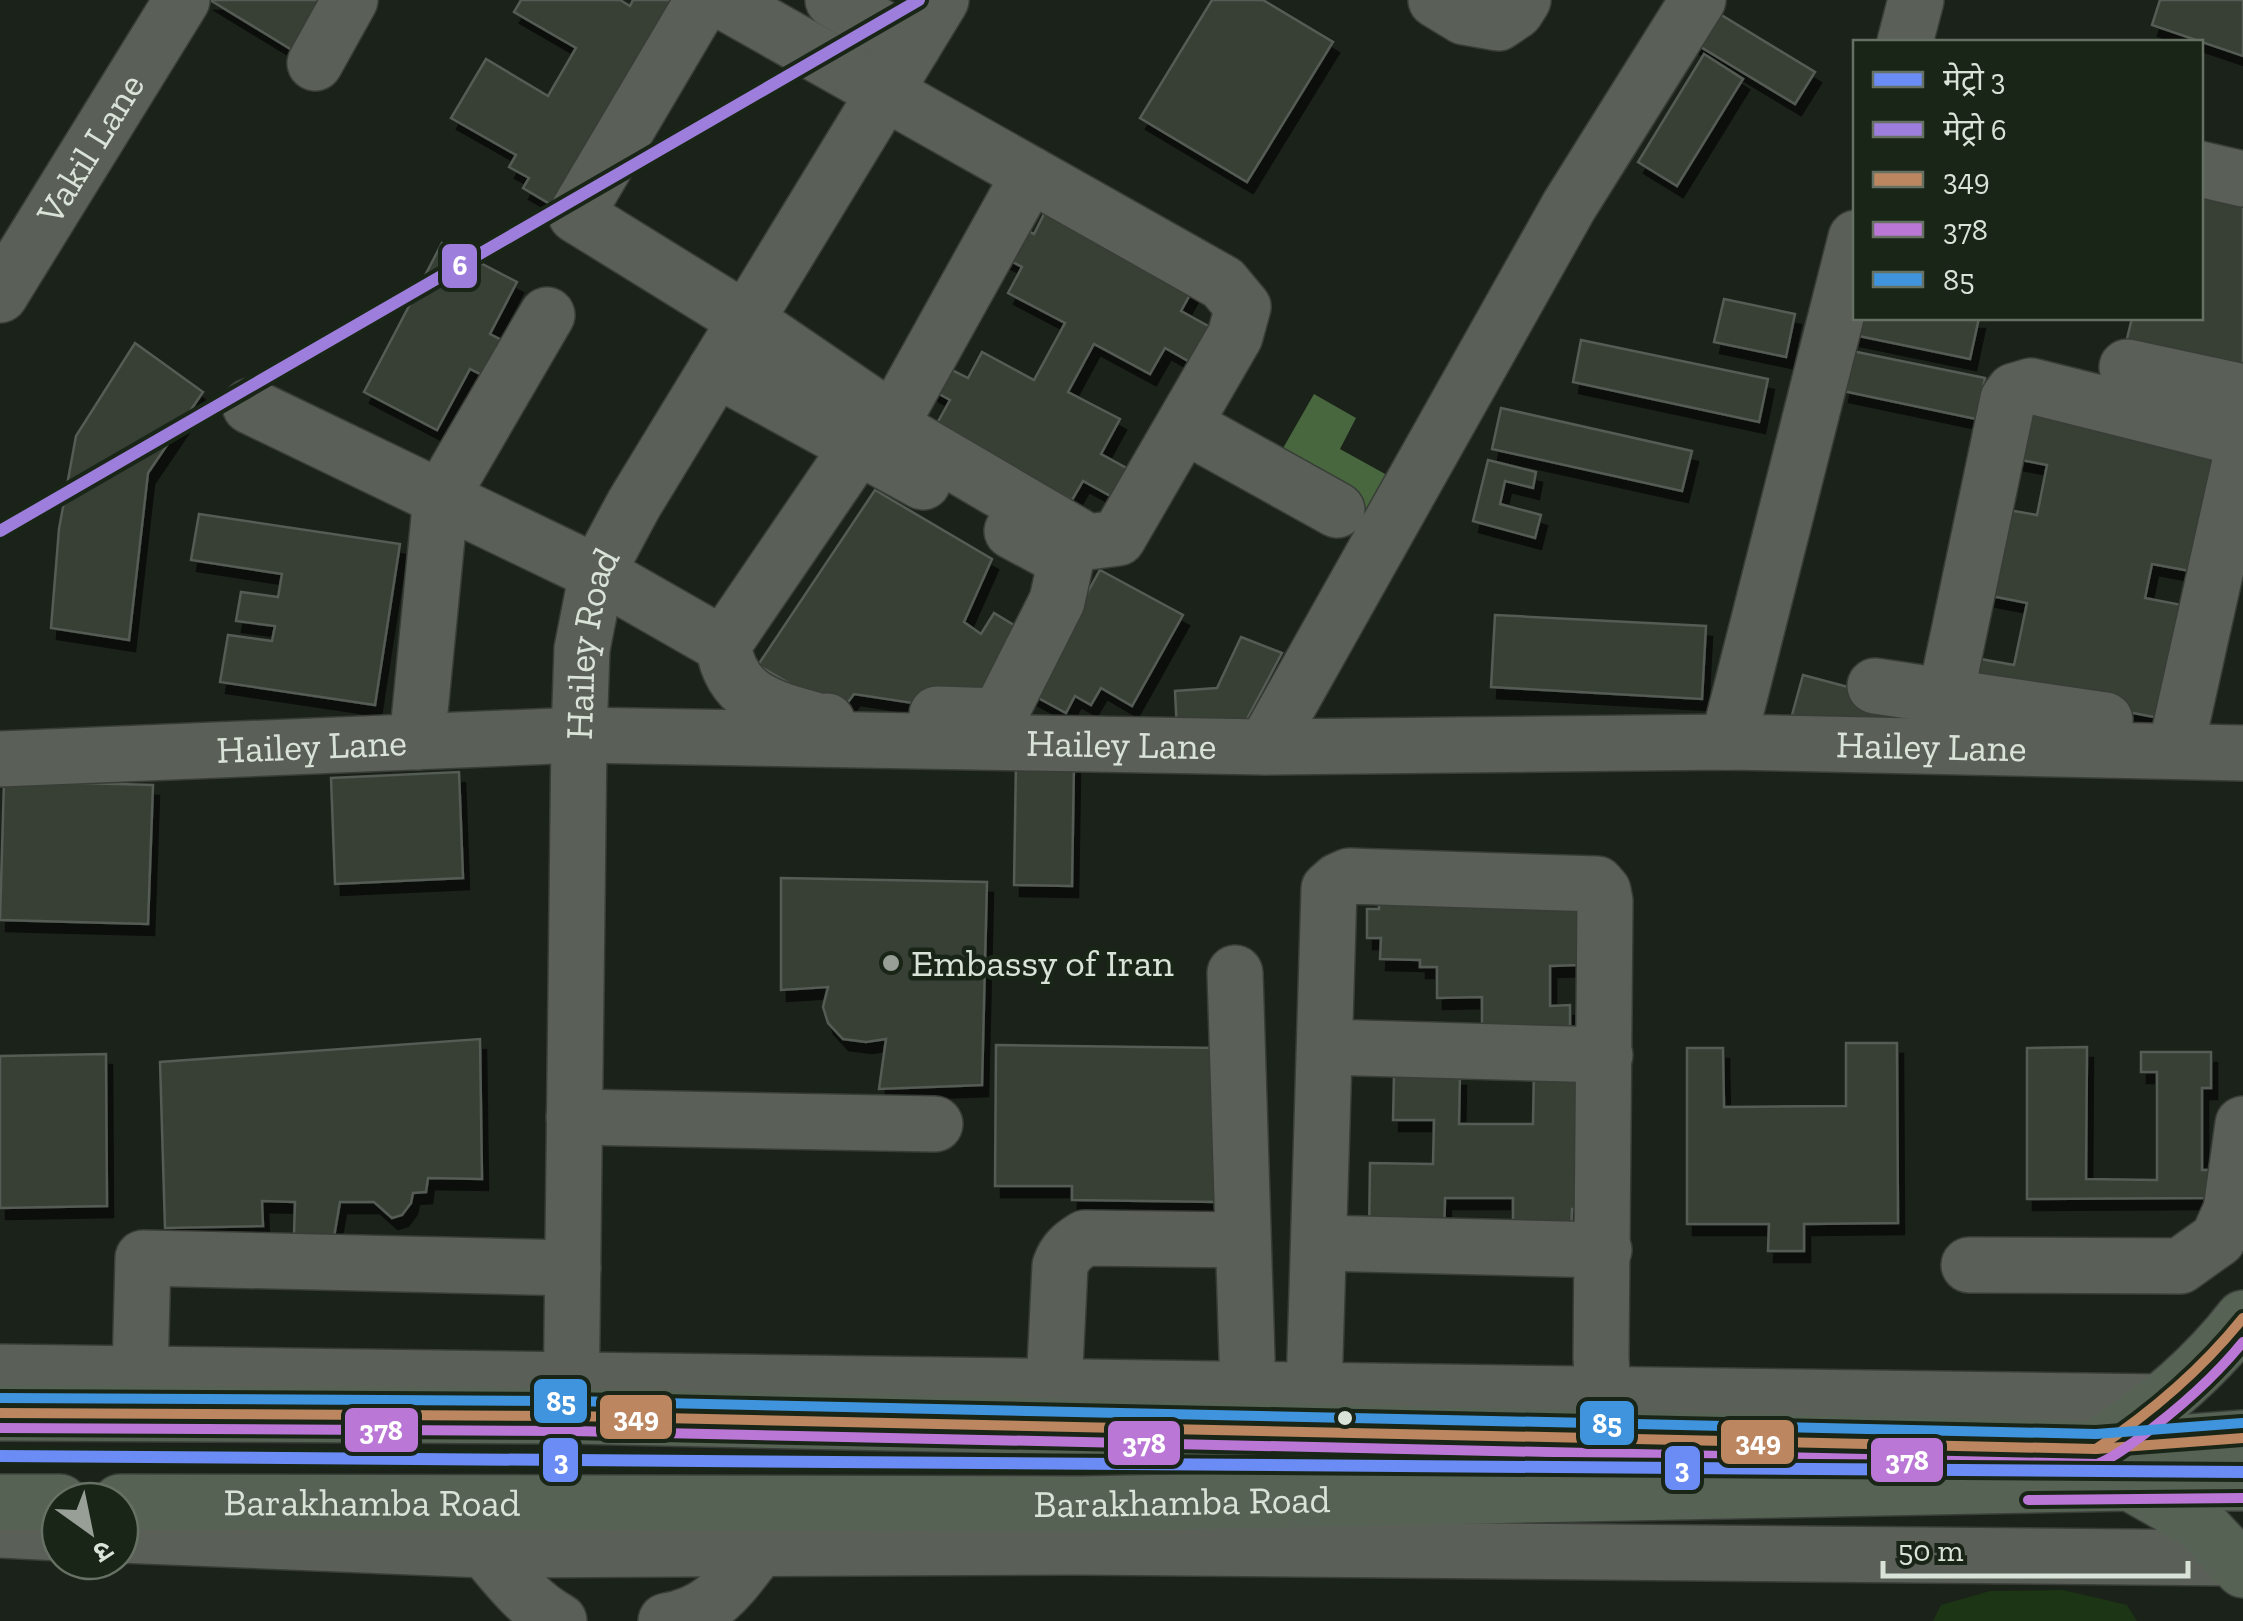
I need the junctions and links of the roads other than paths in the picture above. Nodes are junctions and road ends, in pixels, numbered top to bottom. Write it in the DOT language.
graph roads {
  1 [pos="182,0"];
  2 [pos="350,0"];
  3 [pos="703,0"];
  4 [pos="721,0"];
  5 [pos="834,0"];
  6 [pos="941,0"];
  7 [pos="1436,0"];
  8 [pos="1523,0"];
  9 [pos="1698,0"];
  10 [pos="1916,0"];
  11 [pos="1906,40"];
  12 [pos="914,46"];
  13 [pos="315,63"];
  14 [pos="885,92"];
  15 [pos="2203,170"];
  16 [pos="1030,174"];
  17 [pos="2243,179"];
  18 [pos="1853,250"];
  19 [pos="0,295"];
  20 [pos="547,315"];
  21 [pos="746,320"];
  22 [pos="2127,367"];
  23 [pos="716,370"];
  24 [pos="2243,392"];
  25 [pos="250,406"];
  26 [pos="1184,425"];
  27 [pos="874,437"];
  28 [pos="2243,439"];
  29 [pos="2243,448"];
  30 [pos="440,498"];
  31 [pos="1337,510"];
  32 [pos="597,573"];
  33 [pos="723,645"];
  34 [pos="1875,686"];
  35 [pos="1939,722"];
  36 [pos="2243,726"];
  37 [pos="2180,730"];
  38 [pos="578,735"];
  39 [pos="418,742"];
  40 [pos="1728,742"];
  41 [pos="1266,747"];
  42 [pos="2243,753"];
  43 [pos="0,760"];
  44 [pos="1235,973"];
  45 [pos="1325,1047"];
  46 [pos="1605,1056"];
  47 [pos="574,1116"];
  48 [pos="935,1124"];
  49 [pos="2243,1124"];
  50 [pos="1243,1240"];
  51 [pos="1319,1242"];
  52 [pos="1604,1250"];
  53 [pos="1969,1266"];
  54 [pos="573,1268"];
  55 [pos="2243,1318"];
  56 [pos="0,1372"];
  57 [pos="140,1374"];
  58 [pos="1054,1387"];
  59 [pos="1248,1390"];
  60 [pos="1314,1391"];
  61 [pos="1603,1394"];
  62 [pos="572,1398"];
  63 [pos="2162,1402"];
  64 [pos="0,1413"];
  65 [pos="2243,1438"];
  66 [pos="2113,1466"];
  67 [pos="2243,1483"];
  68 [pos="0,1502"];
  69 [pos="40,1502"];
  70 [pos="140,1503"];
  71 [pos="582,1527"];
  72 [pos="0,1530"];
  73 [pos="40,1531"];
  74 [pos="140,1538"];
  75 [pos="759,1549"];
  76 [pos="2238,1564"];
  77 [pos="517,1596"];
  78 [pos="728,1608"];
  79 [pos="666,1621"];
  1 -- 19 [label="street, Vakil Lane"];
  2 -- 13 [label="street"];
  3 -- 21 [label="street"];
  4 -- 14 [label="street"];
  5 -- 12 [label="street"];
  6 -- 12 [label="street, Hailey Road"];
  7 -- 8 [label="street"];
  9 -- 41 [label="street"];
  10 -- 11 [label="street"];
  12 -- 14 [label="street, Hailey Road"];
  14 -- 16 [label="street"];
  14 -- 21 [label="street, Hailey Road"];
  15 -- 17 [label="street"];
  16 -- 26 [label="street"];
  16 -- 27 [label="street"];
  18 -- 40 [label="street"];
  20 -- 30 [label="street"];
  21 -- 23 [label="street, Hailey Road"];
  21 -- 27 [label="street"];
  22 -- 24 [label="street"];
  23 -- 27 [label="street"];
  23 -- 32 [label="street, Hailey Road"];
  25 -- 30 [label="street"];
  26 -- 27 [label="street"];
  26 -- 31 [label="street"];
  27 -- 33 [label="street"];
  27 -- 33 [label="street"];
  28 -- 35 [label="street"];
  29 -- 37 [label="street"];
  30 -- 32 [label="street"];
  30 -- 39 [label="street"];
  32 -- 33 [label="street"];
  32 -- 38 [label="street, Hailey Road"];
  34 -- 35 [label="street"];
  35 -- 37 [label="street"];
  35 -- 40 [label="street, Hailey Lane"];
  35 -- 42 [label="street, Hailey Lane"];
  36 -- 37 [label="street"];
  38 -- 39 [label="street, Hailey Lane"];
  38 -- 41 [label="street, Hailey Lane"];
  38 -- 47 [label="street, Hailey Road"];
  39 -- 43 [label="street, Hailey Lane"];
  40 -- 41 [label="street, Hailey Lane"];
  44 -- 50 [label="street"];
  45 -- 46 [label="street"];
  45 -- 46 [label="street"];
  45 -- 51 [label="street"];
  46 -- 52 [label="street"];
  47 -- 48 [label="street"];
  47 -- 54 [label="street, Hailey Road"];
  49 -- 53 [label="street"];
  50 -- 58 [label="street"];
  50 -- 59 [label="street"];
  51 -- 52 [label="street"];
  51 -- 60 [label="street"];
  52 -- 61 [label="street"];
  54 -- 57 [label="street"];
  54 -- 62 [label="street, Hailey Road"];
  55 -- 63 [label="main road"];
  56 -- 57 [label="street"];
  57 -- 62 [label="street"];
  58 -- 59 [label="street"];
  58 -- 62 [label="street"];
  59 -- 60 [label="street"];
  60 -- 61 [label="street"];
  61 -- 63 [label="street"];
  62 -- 64 [label="main road, Barakhamba Road"];
  62 -- 66 [label="main road, Barakhamba Road"];
  63 -- 66 [label="main road"];
  65 -- 66 [label="main road, Barakhamba Road"];
  66 -- 67 [label="main road, Barakhamba Road"];
  66 -- 71 [label="main road, Barakhamba Road"];
  66 -- 76 [label="main road"];
  68 -- 69 [label="main road"];
  70 -- 71 [label="main road, Barakhamba Road"];
  71 -- 75 [label="street"];
  71 -- 77 [label="street"];
  72 -- 73 [label="street"];
  74 -- 77 [label="street"];
  75 -- 76 [label="street"];
  75 -- 78 [label="street"];
  78 -- 79 [label="street"];
}
